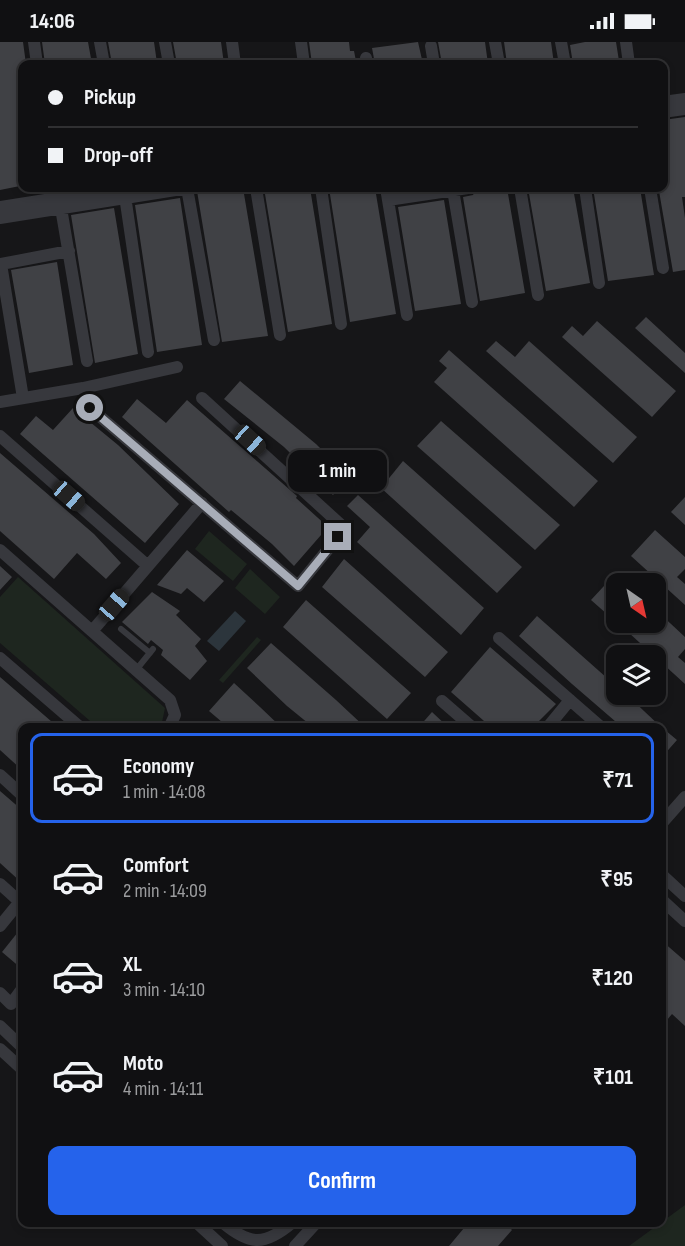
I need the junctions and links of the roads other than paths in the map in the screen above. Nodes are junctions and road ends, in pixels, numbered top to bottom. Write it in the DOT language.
graph roads {
  1 [pos="34,42"];
  2 [pos="100,42"];
  3 [pos="165,42"];
  4 [pos="232,42"];
  5 [pos="301,42"];
  6 [pos="495,42"];
  7 [pos="561,42"];
  8 [pos="626,42"];
  9 [pos="431,46"];
  10 [pos="36,60"];
  11 [pos="103,60"];
  12 [pos="167,60"];
  13 [pos="234,60"];
  14 [pos="303,60"];
  15 [pos="433,60"];
  16 [pos="497,60"];
  17 [pos="564,60"];
  18 [pos="628,60"];
  19 [pos="685,99"];
  20 [pos="668,101"];
  21 [pos="685,109"];
  22 [pos="668,111"];
  23 [pos="123,192"];
  24 [pos="188,192"];
  25 [pos="257,192"];
  26 [pos="322,192"];
  27 [pos="420,192"];
  28 [pos="453,192"];
  29 [pos="521,192"];
  30 [pos="586,192"];
  31 [pos="651,192"];
  32 [pos="387,194"];
  33 [pos="58,198"];
  34 [pos="0,207"];
  35 [pos="0,218"];
  36 [pos="69,251"];
  37 [pos="663,268"];
  38 [pos="599,283"];
  39 [pos="538,296"];
  40 [pos="472,302"];
  41 [pos="407,315"];
  42 [pos="341,324"];
  43 [pos="280,335"];
  44 [pos="214,340"];
  45 [pos="148,352"];
  46 [pos="87,361"];
  47 [pos="177,368"];
  48 [pos="23,398"];
  49 [pos="202,398"];
  50 [pos="0,402"];
  51 [pos="90,408"];
  52 [pos="0,436"];
  53 [pos="202,503"];
  54 [pos="0,550"];
  55 [pos="148,566"];
  56 [pos="121,629"];
  57 [pos="93,630"];
  58 [pos="499,638"];
  59 [pos="0,658"];
  60 [pos="136,670"];
  61 [pos="570,700"];
  62 [pos="442,701"];
  63 [pos="75,723"];
  64 [pos="171,723"];
  65 [pos="466,723"];
  66 [pos="551,723"];
  67 [pos="596,723"];
  68 [pos="0,775"];
  69 [pos="18,791"];
  70 [pos="685,797"];
  71 [pos="666,818"];
  72 [pos="666,879"];
  73 [pos="0,884"];
  74 [pos="685,896"];
  75 [pos="18,899"];
  76 [pos="666,904"];
  77 [pos="18,905"];
  78 [pos="685,921"];
  79 [pos="0,926"];
  80 [pos="0,993"];
  81 [pos="18,994"];
  82 [pos="0,1026"];
  83 [pos="18,1043"];
  84 [pos="0,1049"];
  85 [pos="18,1065"];
  86 [pos="201,1227"];
  87 [pos="227,1227"];
  88 [pos="288,1227"];
  89 [pos="312,1227"];
  90 [pos="266,1245"];
  91 [pos="222,1246"];
  92 [pos="295,1246"];
  1 -- 10 [label="street"];
  2 -- 11 [label="street"];
  3 -- 12 [label="street"];
  4 -- 13 [label="street"];
  5 -- 14 [label="street"];
  6 -- 16 [label="street"];
  7 -- 17 [label="street"];
  8 -- 18 [label="street"];
  9 -- 15 [label="street"];
  19 -- 20 [label="street"];
  21 -- 22 [label="street"];
  23 -- 33 [label="street"];
  23 -- 45 [label="street"];
  24 -- 44 [label="street"];
  25 -- 43 [label="street"];
  26 -- 42 [label="street"];
  27 -- 32 [label="street"];
  28 -- 40 [label="street"];
  29 -- 39 [label="street"];
  30 -- 38 [label="street"];
  31 -- 37 [label="street"];
  32 -- 41 [label="street"];
  33 -- 34 [label="street"];
  33 -- 35 [label="street"];
  33 -- 36 [label="street"];
  36 -- 46 [label="street"];
  36 -- 48 [label="street"];
  47 -- 48 [label="street"];
  48 -- 50 [label="street"];
  49 -- 53 [label="street"];
  51 -- 53 [label="street"];
  52 -- 55 [label="street"];
  53 -- 55 [label="street"];
  54 -- 57 [label="street"];
  55 -- 57 [label="street"];
  56 -- 60 [label="lane"];
  57 -- 60 [label="street"];
  58 -- 61 [label="street"];
  59 -- 63 [label="street"];
  60 -- 64 [label="street"];
  61 -- 66 [label="street"];
  61 -- 67 [label="street"];
  62 -- 65 [label="street"];
  68 -- 69 [label="street"];
  70 -- 71 [label="street"];
  72 -- 74 [label="street"];
  73 -- 75 [label="street"];
  76 -- 78 [label="street"];
  77 -- 79 [label="street"];
  80 -- 81 [label="street"];
  82 -- 83 [label="street"];
  84 -- 85 [label="street"];
  86 -- 91 [label="street"];
  87 -- 90 [label="street"];
  88 -- 90 [label="street"];
  89 -- 92 [label="street"];
}
